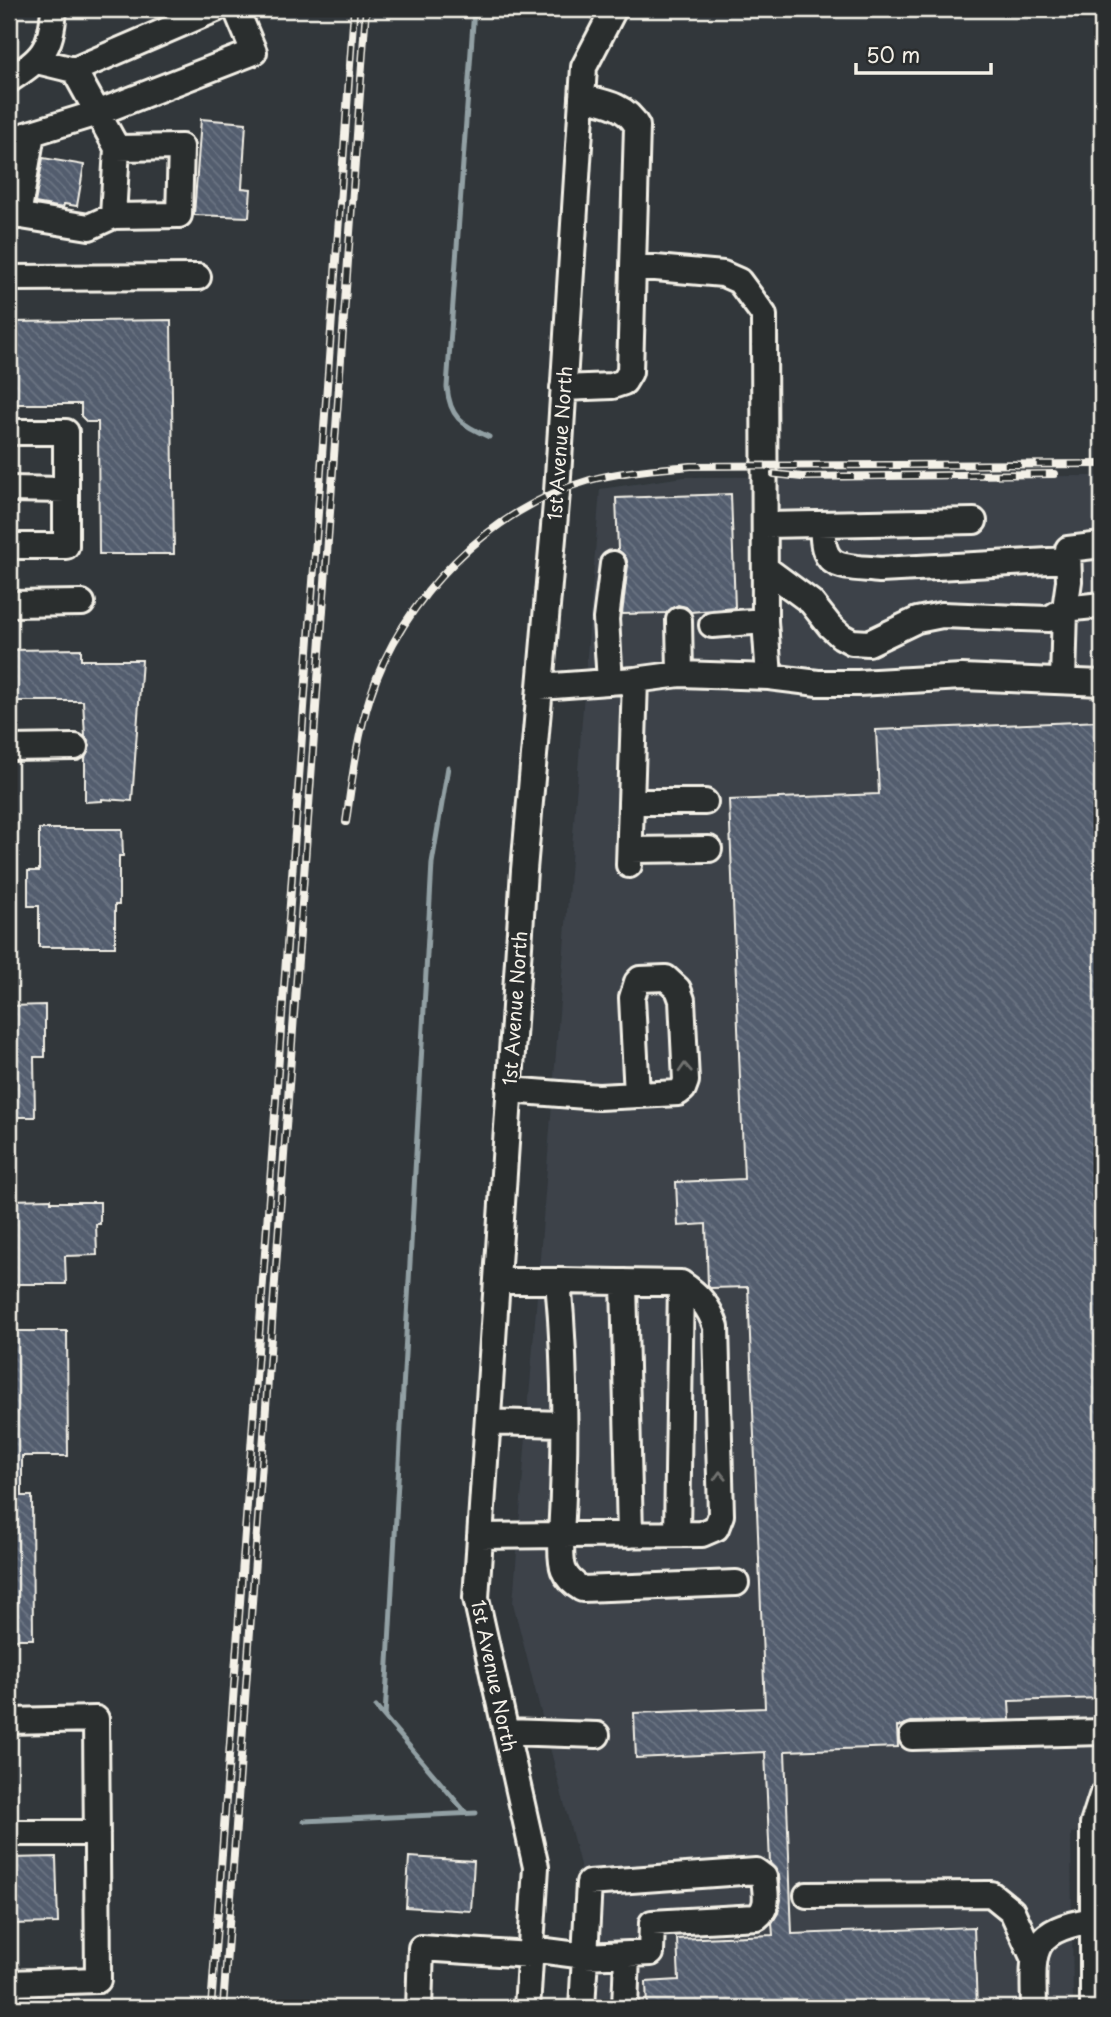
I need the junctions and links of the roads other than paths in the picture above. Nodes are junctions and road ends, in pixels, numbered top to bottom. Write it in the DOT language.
graph roads {
  1 [pos="54,9"];
  2 [pos="215,9"];
  3 [pos="236,9"];
  4 [pos="614,9"];
  5 [pos="37,61"];
  6 [pos="74,70"];
  7 [pos="9,80"];
  8 [pos="582,97"];
  9 [pos="97,113"];
  10 [pos="15,140"];
  11 [pos="117,148"];
  12 [pos="13,215"];
  13 [pos="113,216"];
  14 [pos="633,266"];
  15 [pos="198,277"];
  16 [pos="9,278"];
  17 [pos="563,388"];
  18 [pos="9,432"];
  19 [pos="9,489"];
  20 [pos="66,490"];
  21 [pos="974,521"];
  22 [pos="822,524"];
  23 [pos="765,525"];
  24 [pos="1102,545"];
  25 [pos="9,546"];
  26 [pos="1067,560"];
  27 [pos="613,564"];
  28 [pos="765,568"];
  29 [pos="82,603"];
  30 [pos="9,604"];
  31 [pos="1102,605"];
  32 [pos="1065,609"];
  33 [pos="679,620"];
  34 [pos="765,621"];
  35 [pos="712,625"];
  36 [pos="852,642"];
  37 [pos="680,674"];
  38 [pos="769,677"];
  39 [pos="635,680"];
  40 [pos="1063,681"];
  41 [pos="610,682"];
  42 [pos="858,683"];
  43 [pos="1102,683"];
  44 [pos="540,687"];
  45 [pos="75,747"];
  46 [pos="9,748"];
  47 [pos="631,802"];
  48 [pos="705,802"];
  49 [pos="709,849"];
  50 [pos="509,1090"];
  51 [pos="637,1095"];
  52 [pos="497,1281"];
  53 [pos="558,1281"];
  54 [pos="624,1282"];
  55 [pos="681,1283"];
  56 [pos="488,1422"];
  57 [pos="563,1424"];
  58 [pos="677,1534"];
  59 [pos="561,1535"];
  60 [pos="629,1535"];
  61 [pos="480,1536"];
  62 [pos="736,1583"];
  63 [pos="9,1721"];
  64 [pos="506,1732"];
  65 [pos="1102,1732"];
  66 [pos="597,1735"];
  67 [pos="912,1737"];
  68 [pos="1102,1796"];
  69 [pos="9,1833"];
  70 [pos="97,1833"];
  71 [pos="807,1895"];
  72 [pos="1093,1920"];
  73 [pos="531,1952"];
  74 [pos="627,1955"];
  75 [pos="585,1956"];
  76 [pos="1033,1957"];
  77 [pos="9,1983"];
  78 [pos="419,2008"];
  79 [pos="527,2008"];
  80 [pos="582,2008"];
  81 [pos="625,2008"];
  82 [pos="1034,2008"];
  83 [pos="1093,2008"];
  1 -- 5 [label="street"];
  2 -- 6 [label="street"];
  3 -- 9 [label="street"];
  4 -- 8 [label="street, 1st Avenue North"];
  5 -- 6 [label="street"];
  5 -- 7 [label="street"];
  6 -- 9 [label="street"];
  8 -- 14 [label="street"];
  8 -- 17 [label="street, 1st Avenue North"];
  9 -- 10 [label="street"];
  9 -- 11 [label="street"];
  10 -- 12 [label="street"];
  11 -- 13 [label="street"];
  11 -- 13 [label="street"];
  12 -- 13 [label="street"];
  14 -- 17 [label="street"];
  14 -- 23 [label="street"];
  15 -- 16 [label="street"];
  17 -- 44 [label="street, 1st Avenue North"];
  18 -- 20 [label="street"];
  19 -- 20 [label="street"];
  20 -- 25 [label="street"];
  21 -- 22 [label="street"];
  22 -- 23 [label="street"];
  22 -- 26 [label="street"];
  23 -- 28 [label="street"];
  24 -- 26 [label="street"];
  26 -- 32 [label="street"];
  27 -- 41 [label="street"];
  28 -- 34 [label="street"];
  28 -- 36 [label="street"];
  29 -- 30 [label="street"];
  31 -- 32 [label="street"];
  32 -- 36 [label="street"];
  32 -- 40 [label="street"];
  33 -- 37 [label="street"];
  34 -- 35 [label="street"];
  34 -- 38 [label="street"];
  36 -- 42 [label="street"];
  37 -- 38 [label="street"];
  37 -- 39 [label="street"];
  38 -- 42 [label="street"];
  39 -- 41 [label="street"];
  39 -- 47 [label="street"];
  40 -- 42 [label="street"];
  40 -- 43 [label="street"];
  41 -- 44 [label="street"];
  44 -- 50 [label="street, 1st Avenue North"];
  45 -- 46 [label="street"];
  47 -- 48 [label="street"];
  47 -- 49 [label="street"];
  50 -- 51 [label="street"];
  50 -- 52 [label="street, 1st Avenue North"];
  51 -- 51 [label="street, one-way"];
  52 -- 53 [label="street"];
  52 -- 56 [label="street, 1st Avenue North"];
  53 -- 54 [label="street"];
  53 -- 57 [label="street"];
  54 -- 55 [label="street"];
  54 -- 60 [label="street"];
  55 -- 58 [label="street"];
  58 -- 55 [label="street, one-way"];
  56 -- 57 [label="street"];
  56 -- 61 [label="street, 1st Avenue North"];
  57 -- 59 [label="street"];
  58 -- 60 [label="street"];
  59 -- 60 [label="street"];
  59 -- 61 [label="street"];
  59 -- 62 [label="street"];
  61 -- 64 [label="street, 1st Avenue North"];
  63 -- 70 [label="street"];
  64 -- 66 [label="street"];
  64 -- 73 [label="street, 1st Avenue North"];
  65 -- 67 [label="street"];
  68 -- 72 [label="street"];
  69 -- 70 [label="street"];
  70 -- 77 [label="street"];
  71 -- 76 [label="street"];
  72 -- 76 [label="street"];
  72 -- 83 [label="street"];
  73 -- 75 [label="street"];
  73 -- 78 [label="street"];
  73 -- 79 [label="street, 1st Avenue North"];
  74 -- 75 [label="street"];
  74 -- 75 [label="street"];
  74 -- 81 [label="street"];
  75 -- 80 [label="street"];
  76 -- 82 [label="street"];
}
